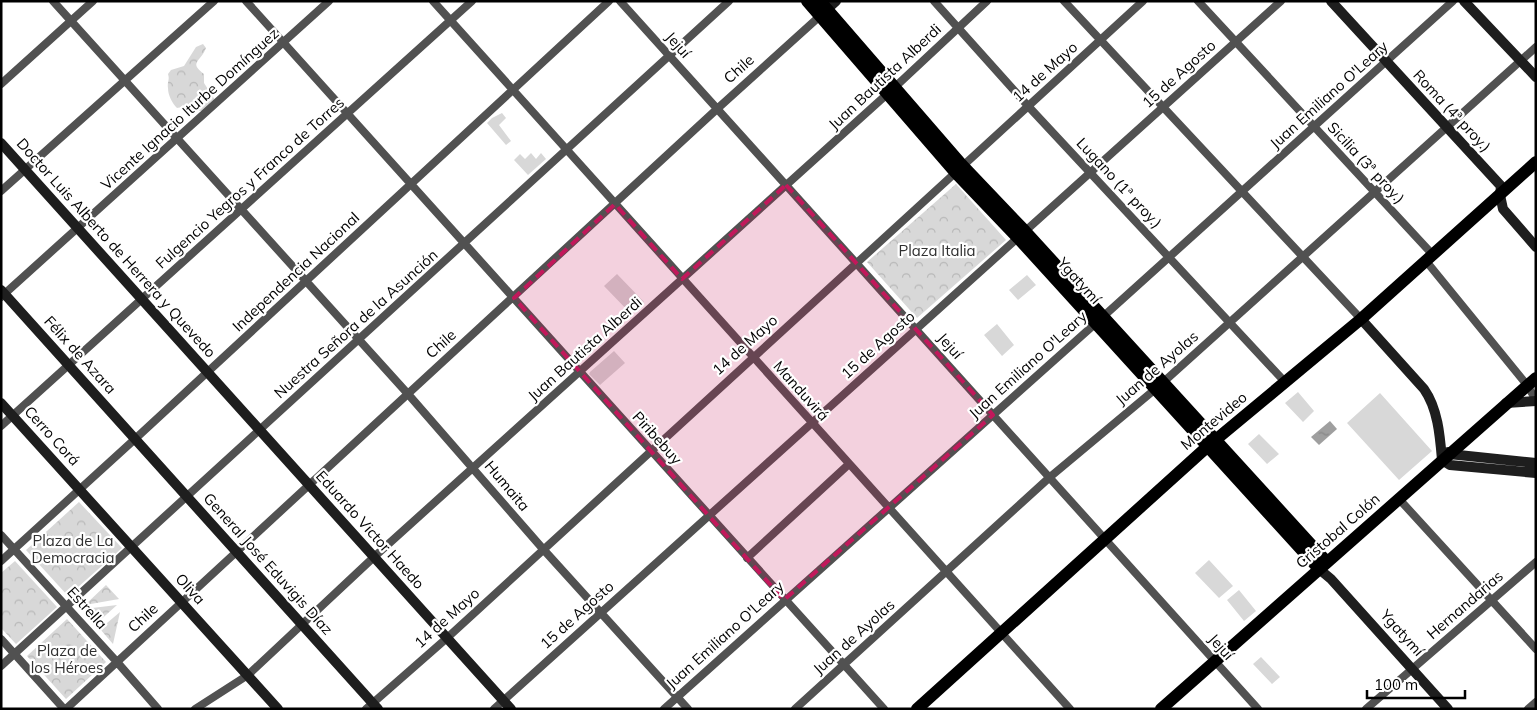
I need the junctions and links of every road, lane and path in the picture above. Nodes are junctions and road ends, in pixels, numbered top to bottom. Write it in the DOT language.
graph roads {
  1 [pos="53,1"];
  2 [pos="93,1"];
  3 [pos="214,1"];
  4 [pos="246,1"];
  5 [pos="329,1"];
  6 [pos="433,1"];
  7 [pos="472,1"];
  8 [pos="609,1"];
  9 [pos="620,1"];
  10 [pos="729,1"];
  11 [pos="807,1"];
  12 [pos="934,1"];
  13 [pos="987,1"];
  14 [pos="1064,1"];
  15 [pos="1143,1"];
  16 [pos="1198,1"];
  17 [pos="1281,1"];
  18 [pos="1331,1"];
  19 [pos="1453,1"];
  20 [pos="1464,1"];
  21 [pos="826,7"];
  22 [pos="71,21"];
  23 [pos="450,21"];
  24 [pos="958,28"];
  25 [pos="1100,40"];
  26 [pos="1236,42"];
  27 [pos="283,43"];
  28 [pos="1536,47"];
  29 [pos="670,56"];
  30 [pos="1520,61"];
  31 [pos="1386,62"];
  32 [pos="1536,77"];
  33 [pos="125,81"];
  34 [pos="1,84"];
  35 [pos="891,90"];
  36 [pos="512,91"];
  37 [pos="1028,106"];
  38 [pos="1163,107"];
  39 [pos="717,109"];
  40 [pos="348,113"];
  41 [pos="1314,126"];
  42 [pos="1447,127"];
  43 [pos="177,138"];
  44 [pos="1,143"];
  45 [pos="566,150"];
  46 [pos="1536,162"];
  47 [pos="959,168"];
  48 [pos="25,170"];
  49 [pos="1090,173"];
  50 [pos="412,184"];
  51 [pos="786,185"];
  52 [pos="1,191"];
  53 [pos="1242,192"];
  54 [pos="1374,192"];
  55 [pos="1500,195"];
  56 [pos="615,204"];
  57 [pos="241,209"];
  58 [pos="78,228"];
  59 [pos="1022,234"];
  60 [pos="465,243"];
  61 [pos="1536,247"];
  62 [pos="1303,257"];
  63 [pos="1169,258"];
  64 [pos="1429,258"];
  65 [pos="856,262"];
  66 [pos="682,279"];
  67 [pos="306,282"];
  68 [pos="2,293"];
  69 [pos="514,298"];
  70 [pos="142,299"];
  71 [pos="1361,319"];
  72 [pos="1099,320"];
  73 [pos="1229,322"];
  74 [pos="916,329"];
  75 [pos="359,340"];
  76 [pos="752,357"];
  77 [pos="69,365"];
  78 [pos="208,372"];
  79 [pos="580,372"];
  80 [pos="1285,382"];
  81 [pos="1532,382"];
  82 [pos="1159,386"];
  83 [pos="408,394"];
  84 [pos="1536,401"];
  85 [pos="1,402"];
  86 [pos="1506,403"];
  87 [pos="993,415"];
  88 [pos="13,416"];
  89 [pos="812,423"];
  90 [pos="1,426"];
  91 [pos="260,430"];
  92 [pos="135,440"];
  93 [pos="1211,444"];
  94 [pos="650,450"];
  95 [pos="1446,457"];
  96 [pos="1536,463"];
  97 [pos="849,464"];
  98 [pos="473,468"];
  99 [pos="1536,473"];
  100 [pos="1050,478"];
  101 [pos="310,486"];
  102 [pos="80,490"];
  103 [pos="187,497"];
  104 [pos="1399,499"];
  105 [pos="888,508"];
  106 [pos="709,516"];
  107 [pos="1,535"];
  108 [pos="1105,539"];
  109 [pos="132,547"];
  110 [pos="543,549"];
  111 [pos="14,550"];
  112 [pos="237,552"];
  113 [pos="374,557"];
  114 [pos="747,558"];
  115 [pos="1,561"];
  116 [pos="1536,562"];
  117 [pos="1323,566"];
  118 [pos="946,572"];
  119 [pos="784,600"];
  120 [pos="1491,600"];
  121 [pos="182,603"];
  122 [pos="67,606"];
  123 [pos="600,613"];
  124 [pos="302,624"];
  125 [pos="1002,633"];
  126 [pos="447,638"];
  127 [pos="1,639"];
  128 [pos="1536,650"];
  129 [pos="15,654"];
  130 [pos="1216,661"];
  131 [pos="117,662"];
  132 [pos="844,665"];
  133 [pos="1,666"];
  134 [pos="1412,668"];
  135 [pos="248,675"];
  136 [pos="677,697"];
  137 [pos="503,700"];
  138 [pos="1536,702"];
  139 [pos="373,707"];
  140 [pos="65,709"];
  141 [pos="158,709"];
  142 [pos="195,709"];
  143 [pos="278,709"];
  144 [pos="494,709"];
  145 [pos="511,709"];
  146 [pos="664,709"];
  147 [pos="688,709"];
  148 [pos="795,709"];
  149 [pos="884,709"];
  150 [pos="917,709"];
  151 [pos="1070,709"];
  152 [pos="1161,709"];
  153 [pos="1258,709"];
  154 [pos="1366,709"];
  155 [pos="1448,709"];
  156 [pos="1528,709"];
  1 -- 22 [label="street, Humaita"];
  2 -- 22 [label="street"];
  3 -- 33 [label="street"];
  4 -- 27 [label="street, Piribebuy"];
  5 -- 27 [label="street, Vicente Ignacio Iturbe Domínguez"];
  6 -- 23 [label="street, Manduvirá"];
  7 -- 23 [label="street, Fulgencio Yegros y Franco de Torres"];
  8 -- 36 [label="street, Independencia Nacional"];
  9 -- 29 [label="street, Jejuí"];
  10 -- 29 [label="street, Nuestra Señora de la Asunción"];
  11 -- 21 [label="main road, Ygatymí"];
  12 -- 24 [label="street, Lugano (1ª proy.)"];
  13 -- 24 [label="street, Juan Bautista Alberdi"];
  14 -- 25 [label="street"];
  15 -- 25 [label="street, 14 de Mayo"];
  16 -- 26 [label="street, Sicilia (3ª proy.)"];
  17 -- 26 [label="street, 15 de Agosto"];
  18 -- 31 [label="street, Roma (4ª proy.)"];
  19 -- 31 [label="street, Juan Emiliano O'Leary"];
  20 -- 30 [label="street"];
  21 -- 35 [label="main road, Ygatymí"];
  21 -- 39 [label="street, Chile"];
  22 -- 33 [label="street, Humaita"];
  22 -- 34 [label="street"];
  23 -- 36 [label="street, Manduvirá"];
  23 -- 40 [label="street, Fulgencio Yegros y Franco de Torres"];
  24 -- 35 [label="street, Juan Bautista Alberdi"];
  24 -- 37 [label="street, Lugano (1ª proy.)"];
  25 -- 37 [label="street, 14 de Mayo"];
  25 -- 38 [label="street"];
  26 -- 38 [label="street, 15 de Agosto"];
  26 -- 41 [label="street, Sicilia (3ª proy.)"];
  27 -- 40 [label="street, Piribebuy"];
  27 -- 43 [label="street, Vicente Ignacio Iturbe Domínguez"];
  28 -- 30 [label="street, Juan de Ayolas"];
  29 -- 39 [label="street, Jejuí"];
  29 -- 45 [label="street, Nuestra Señora de la Asunción"];
  30 -- 32 [label="street"];
  30 -- 42 [label="street, Juan de Ayolas"];
  31 -- 41 [label="street, Juan Emiliano O'Leary"];
  31 -- 42 [label="street, Roma (4ª proy.)"];
  33 -- 43 [label="street, Humaita"];
  33 -- 48 [label="street"];
  35 -- 47 [label="main road, Ygatymí"];
  35 -- 51 [label="street, Juan Bautista Alberdi"];
  36 -- 45 [label="street, Manduvirá"];
  36 -- 50 [label="street, Independencia Nacional"];
  37 -- 47 [label="street, 14 de Mayo"];
  37 -- 49 [label="street, Lugano (1ª proy.)"];
  38 -- 49 [label="street, 15 de Agosto"];
  38 -- 53 [label="street"];
  39 -- 51 [label="street, Jejuí"];
  39 -- 56 [label="street, Chile"];
  40 -- 50 [label="street, Piribebuy"];
  40 -- 57 [label="street, Fulgencio Yegros y Franco de Torres"];
  41 -- 53 [label="street, Juan Emiliano O'Leary"];
  41 -- 54 [label="street, Sicilia (3ª proy.)"];
  42 -- 54 [label="street, Juan de Ayolas"];
  42 -- 55 [label="street, Roma (4ª proy.)"];
  43 -- 57 [label="street, Humaita"];
  43 -- 58 [label="street, Vicente Ignacio Iturbe Domínguez"];
  44 -- 48 [label="street, Doctor Luis Alberto de Herrera y Quevedo"];
  45 -- 56 [label="street, Manduvirá"];
  45 -- 60 [label="street, Nuestra Señora de la Asunción"];
  46 -- 55 [label="main road, Montevideo"];
  47 -- 59 [label="main road, Ygatymí"];
  47 -- 65 [label="street, 14 de Mayo"];
  48 -- 52 [label="street"];
  48 -- 58 [label="street, Doctor Luis Alberto de Herrera y Quevedo"];
  49 -- 59 [label="street, 15 de Agosto"];
  49 -- 63 [label="street, Lugano (1ª proy.)"];
  50 -- 60 [label="street, Piribebuy"];
  50 -- 67 [label="street, Independencia Nacional"];
  51 -- 65 [label="street, Jejuí"];
  51 -- 66 [label="street, Juan Bautista Alberdi"];
  53 -- 62 [label="street"];
  53 -- 63 [label="street, Juan Emiliano O'Leary"];
  54 -- 62 [label="street, Juan de Ayolas"];
  54 -- 64 [label="street, Sicilia (3ª proy.)"];
  55 -- 61 [label="street, Roma (4ª proy.)"];
  55 -- 64 [label="main road, Montevideo"];
  56 -- 66 [label="street, Manduvirá"];
  56 -- 69 [label="street, Chile"];
  57 -- 67 [label="street, Humaita"];
  57 -- 70 [label="street, Fulgencio Yegros y Franco de Torres"];
  58 -- 68 [label="street, Vicente Ignacio Iturbe Domínguez"];
  58 -- 70 [label="street, Doctor Luis Alberto de Herrera y Quevedo"];
  59 -- 72 [label="main road, Ygatymí"];
  59 -- 74 [label="street, 15 de Agosto"];
  60 -- 69 [label="street, Piribebuy"];
  60 -- 75 [label="street, Nuestra Señora de la Asunción"];
  62 -- 71 [label="street"];
  62 -- 73 [label="street, Juan de Ayolas"];
  63 -- 72 [label="street, Juan Emiliano O'Leary"];
  63 -- 73 [label="street, Lugano (1ª proy.)"];
  64 -- 71 [label="main road, Montevideo"];
  64 -- 81 [label="street, Sicilia (3ª proy.)"];
  65 -- 74 [label="street, Jejuí"];
  65 -- 76 [label="street, 14 de Mayo"];
  66 -- 76 [label="street, Manduvirá"];
  66 -- 79 [label="street, Juan Bautista Alberdi"];
  67 -- 75 [label="street, Humaita"];
  67 -- 78 [label="street, Independencia Nacional"];
  68 -- 77 [label="street, Félix de Azara"];
  69 -- 79 [label="street, Piribebuy"];
  69 -- 83 [label="street, Chile"];
  70 -- 77 [label="street, Fulgencio Yegros y Franco de Torres"];
  70 -- 78 [label="street, Doctor Luis Alberto de Herrera y Quevedo"];
  71 -- 80 [label="main road, Montevideo"];
  71 -- 95 [label="street"];
  72 -- 82 [label="main road, Ygatymí"];
  72 -- 87 [label="street, Juan Emiliano O'Leary"];
  73 -- 80 [label="street, Lugano (1ª proy.)"];
  73 -- 82 [label="street, Juan de Ayolas"];
  74 -- 87 [label="street, Jejuí"];
  74 -- 89 [label="street, 15 de Agosto"];
  75 -- 83 [label="street, Humaita"];
  75 -- 91 [label="street, Nuestra Señora de la Asunción"];
  76 -- 89 [label="street, Manduvirá"];
  76 -- 94 [label="street, 14 de Mayo"];
  77 -- 88 [label="street, Fulgencio Yegros y Franco de Torres"];
  77 -- 92 [label="street, Félix de Azara"];
  78 -- 91 [label="street, Eduardo Victor Haedo"];
  78 -- 92 [label="street, Independencia Nacional"];
  79 -- 94 [label="street, Piribebuy"];
  79 -- 98 [label="street, Juan Bautista Alberdi"];
  80 -- 93 [label="main road, Montevideo"];
  81 -- 84 [label="street, Sicilia (3ª proy.)"];
  81 -- 86 [label="main road, Cristobal Colón"];
  82 -- 93 [label="main road, Ygatymí"];
  82 -- 100 [label="street, Juan de Ayolas"];
  83 -- 98 [label="street, Humaita"];
  83 -- 101 [label="street, Chile"];
  84 -- 86 [label="street"];
  85 -- 88 [label="street, Cerro Corá"];
  86 -- 95 [label="main road, Cristobal Colón"];
  87 -- 100 [label="street, Jejuí"];
  87 -- 105 [label="street, Juan Emiliano O'Leary"];
  88 -- 90 [label="street, Fulgencio Yegros y Franco de Torres"];
  88 -- 102 [label="street, Cerro Corá"];
  89 -- 97 [label="street, Manduvirá"];
  89 -- 106 [label="street, 15 de Agosto"];
  91 -- 101 [label="street, Eduardo Victor Haedo"];
  91 -- 103 [label="street, Nuestra Señora de la Asunción"];
  92 -- 102 [label="street, Independencia Nacional"];
  92 -- 103 [label="street, General José Eduvigis Díaz"];
  93 -- 108 [label="main road, Montevideo"];
  93 -- 117 [label="main road, Ygatymí"];
  94 -- 106 [label="street, Piribebuy"];
  94 -- 110 [label="street, 14 de Mayo"];
  95 -- 96 [label="street"];
  95 -- 99 [label="street"];
  95 -- 104 [label="main road, Cristobal Colón"];
  97 -- 105 [label="street, Manduvirá"];
  97 -- 114 [label="street"];
  98 -- 110 [label="street, Humaita"];
  98 -- 113 [label="street, Juan Bautista Alberdi"];
  100 -- 108 [label="street, Jejuí"];
  100 -- 118 [label="street, Juan de Ayolas"];
  101 -- 112 [label="street, Chile"];
  101 -- 113 [label="street, Eduardo Victor Haedo"];
  102 -- 109 [label="street, Oliva"];
  102 -- 111 [label="street, Independencia Nacional"];
  103 -- 109 [label="street, Nuestra Señora de la Asunción"];
  103 -- 112 [label="street, General José Eduvigis Díaz"];
  104 -- 117 [label="main road, Cristobal Colón"];
  104 -- 120 [label="street"];
  105 -- 118 [label="street, Manduvirá"];
  105 -- 119 [label="street, Juan Emiliano O'Leary"];
  106 -- 114 [label="street, Piribebuy"];
  106 -- 123 [label="street, 15 de Agosto"];
  107 -- 111 [label="street, Estrella"];
  108 -- 125 [label="main road, Montevideo"];
  108 -- 130 [label="street, Jejuí"];
  109 -- 121 [label="street, Oliva"];
  109 -- 122 [label="street, Nuestra Señora de la Asunción"];
  110 -- 123 [label="street, Humaita"];
  110 -- 126 [label="street, 14 de Mayo"];
  111 -- 115 [label="street, Independencia Nacional"];
  111 -- 122 [label="street, Estrella"];
  112 -- 121 [label="street, Chile"];
  112 -- 124 [label="street, General José Eduvigis Díaz"];
  113 -- 124 [label="street, Juan Bautista Alberdi"];
  113 -- 126 [label="street, Eduardo Victor Haedo"];
  114 -- 119 [label="street, Piribebuy"];
  116 -- 120 [label="street, Hernandarias"];
  117 -- 130 [label="main road, Cristobal Colón"];
  117 -- 134 [label="street, Ygatymí"];
  118 -- 125 [label="street, Manduvirá"];
  118 -- 132 [label="street, Juan de Ayolas"];
  119 -- 132 [label="street, Piribebuy"];
  119 -- 136 [label="street, Juan Emiliano O'Leary"];
  120 -- 128 [label="street"];
  120 -- 134 [label="street, Hernandarias"];
  121 -- 131 [label="street, Chile"];
  121 -- 135 [label="street, Oliva"];
  122 -- 129 [label="street, Nuestra Señora de la Asunción"];
  122 -- 131 [label="street, Estrella"];
  123 -- 136 [label="street, Humaita"];
  123 -- 137 [label="street, 15 de Agosto"];
  124 -- 135 [label="street, Juan Bautista Alberdi"];
  124 -- 139 [label="street, General José Eduvigis Díaz"];
  125 -- 150 [label="main road, Montevideo"];
  125 -- 151 [label="street, Manduvirá"];
  126 -- 137 [label="street, Eduardo Victor Haedo"];
  126 -- 139 [label="street, 14 de Mayo"];
  127 -- 129 [label="street"];
  129 -- 133 [label="street, Nuestra Señora de la Asunción"];
  129 -- 140 [label="street"];
  130 -- 152 [label="main road, Cristobal Colón"];
  130 -- 153 [label="street, Jejuí"];
  131 -- 140 [label="street, Chile"];
  131 -- 141 [label="street, Estrella"];
  132 -- 148 [label="street, Juan de Ayolas"];
  132 -- 149 [label="street, Piribebuy"];
  134 -- 154 [label="street, Hernandarias"];
  134 -- 155 [label="street, Ygatymí"];
  135 -- 142 [label="street, Juan Bautista Alberdi"];
  135 -- 143 [label="street, Oliva"];
  136 -- 146 [label="street, Juan Emiliano O'Leary"];
  136 -- 147 [label="street, Humaita"];
  137 -- 144 [label="street, 15 de Agosto"];
  137 -- 145 [label="street, Eduardo Victor Haedo"];
  138 -- 156 [label="street"];
}
